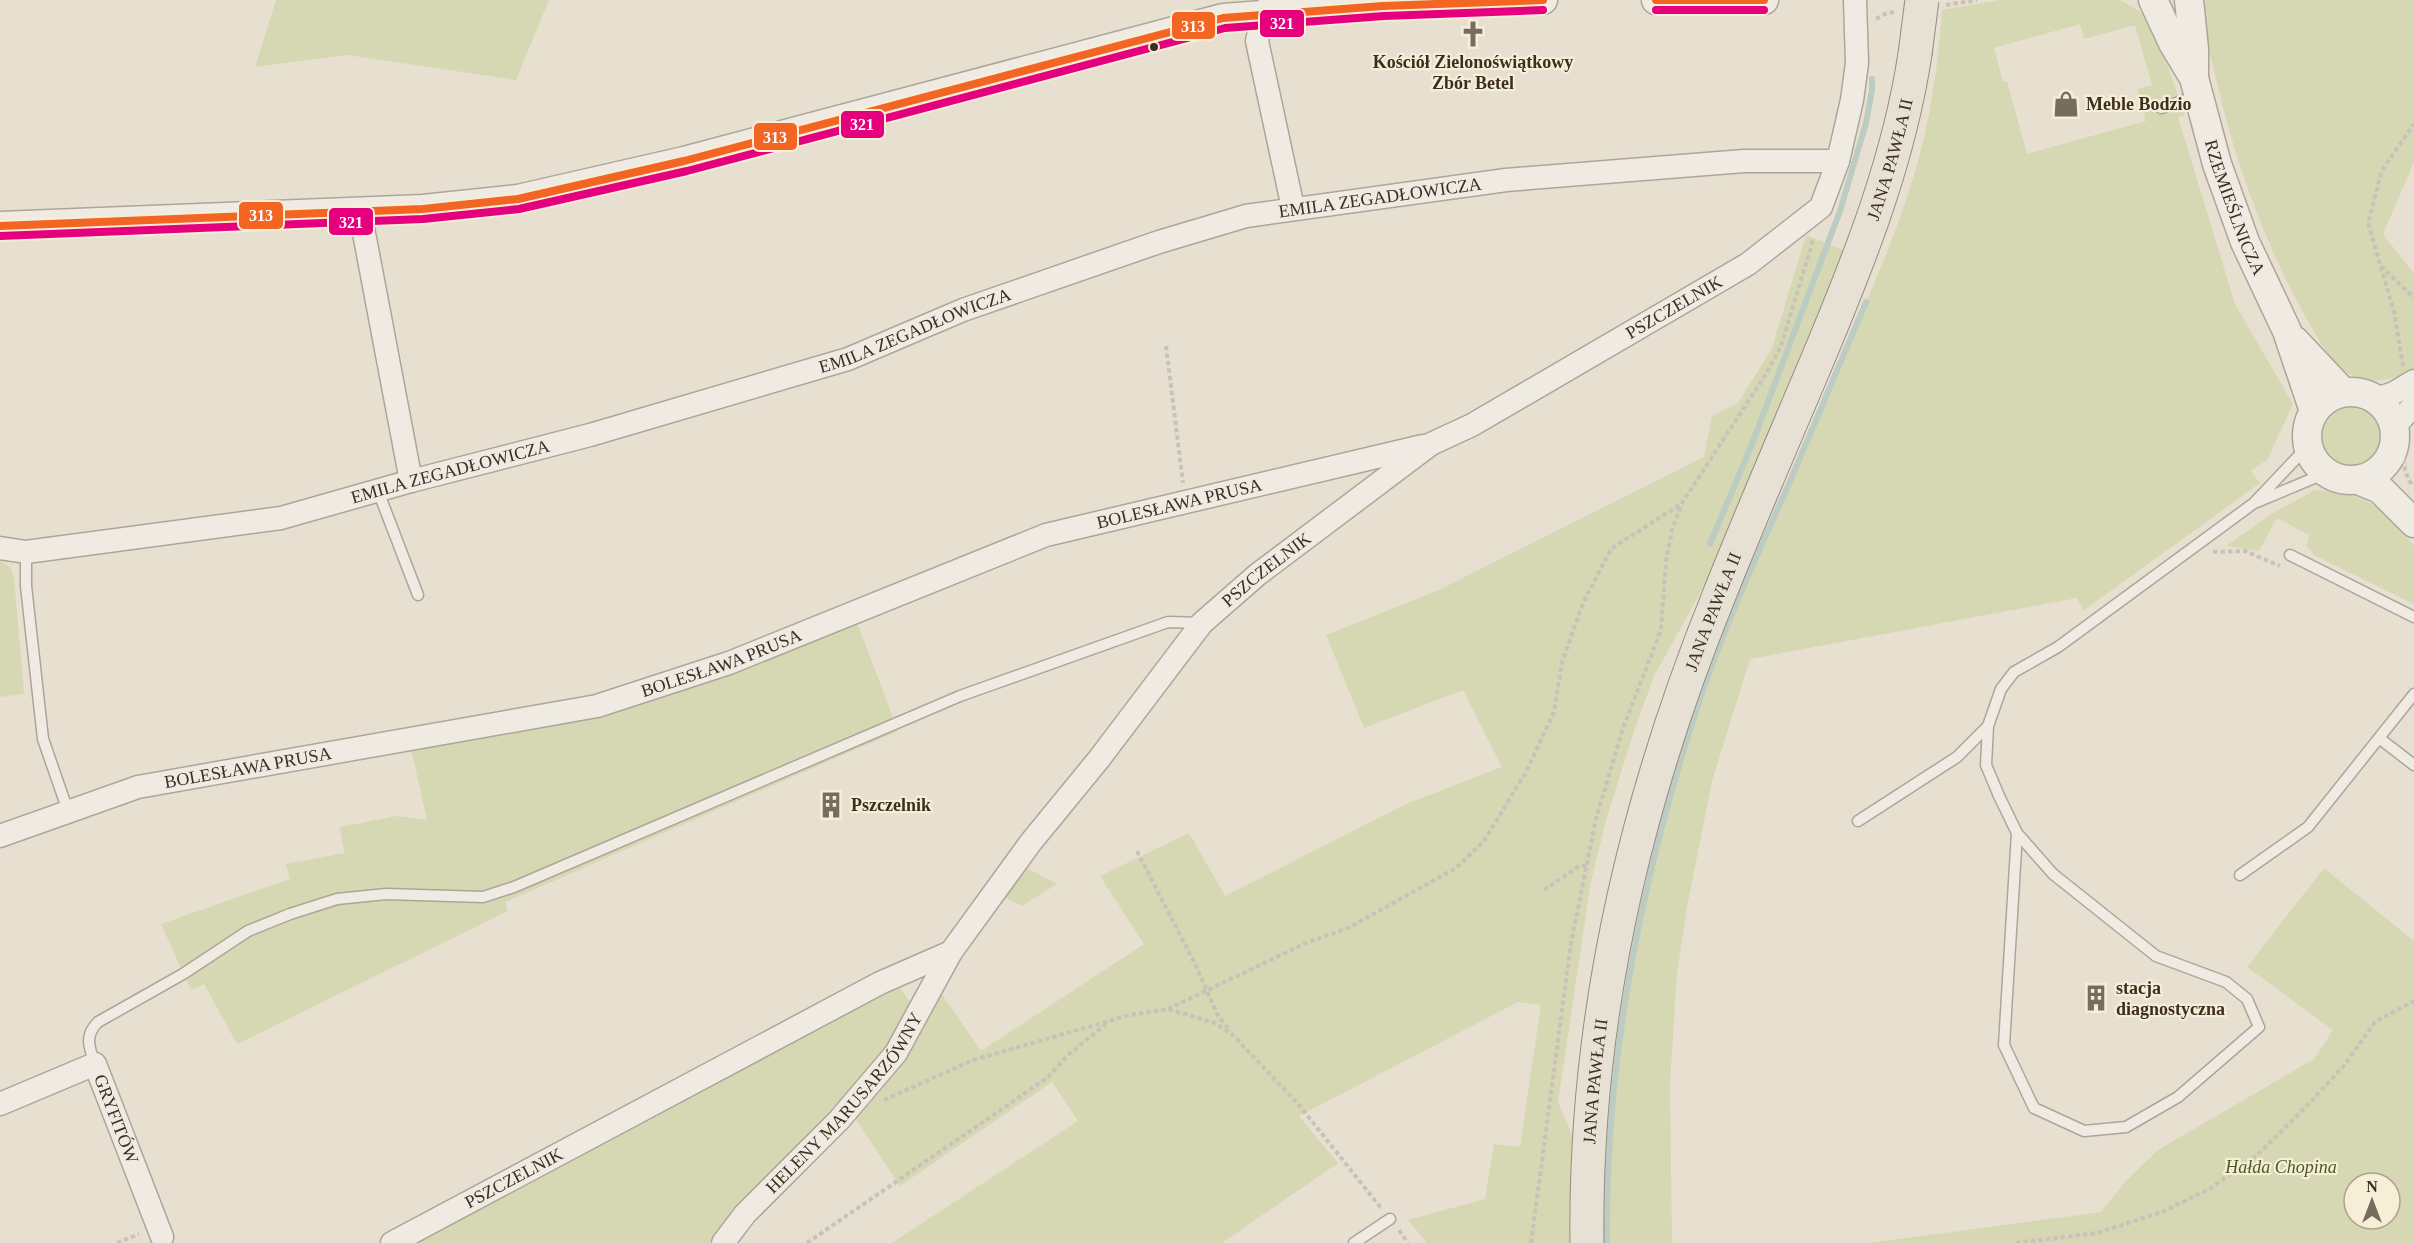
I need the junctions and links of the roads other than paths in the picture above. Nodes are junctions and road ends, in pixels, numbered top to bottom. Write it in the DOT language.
graph roads {
  1 [pos="1543,0"];
  2 [pos="1656,0"];
  3 [pos="1747,0"];
  4 [pos="1764,0"];
  5 [pos="1855,0"];
  6 [pos="1922,0"];
  7 [pos="2153,0"];
  8 [pos="2189,0"];
  9 [pos="1375,3"];
  10 [pos="1268,7"];
  11 [pos="2196,87"];
  12 [pos="2161,108"];
  13 [pos="1838,161"];
  14 [pos="1293,208"];
  15 [pos="360,212"];
  16 [pos="0,226"];
  17 [pos="2287,331"];
  18 [pos="2409,379"];
  19 [pos="2343,392"];
  20 [pos="2376,399"];
  21 [pos="2414,405"];
  22 [pos="2314,411"];
  23 [pos="2398,440"];
  24 [pos="1431,444"];
  25 [pos="2308,446"];
  26 [pos="2326,472"];
  27 [pos="2358,480"];
  28 [pos="411,481"];
  29 [pos="378,491"];
  30 [pos="2414,502"];
  31 [pos="2254,503"];
  32 [pos="2414,523"];
  33 [pos="0,548"];
  34 [pos="26,552"];
  35 [pos="2290,555"];
  36 [pos="418,595"];
  37 [pos="2414,617"];
  38 [pos="1202,623"];
  39 [pos="2414,694"];
  40 [pos="1988,726"];
  41 [pos="2379,738"];
  42 [pos="2414,765"];
  43 [pos="68,811"];
  44 [pos="1858,821"];
  45 [pos="2017,833"];
  46 [pos="0,836"];
  47 [pos="2240,875"];
  48 [pos="951,952"];
  49 [pos="95,1064"];
  50 [pos="0,1104"];
  51 [pos="1390,1218"];
  52 [pos="159,1241"];
  53 [pos="392,1243"];
  54 [pos="723,1243"];
  55 [pos="1354,1243"];
  56 [pos="1587,1243"];
  1 -- 9 [label="street"];
  2 -- 3 [label="street"];
  3 -- 4 [label="street"];
  5 -- 13 [label="street, PSZCZELNIK"];
  6 -- 56 [label="main road, JANA PAWŁA II, bridge"];
  7 -- 11 [label="street, RZEMIEŚLNICZA"];
  8 -- 11 [label="street, RZEMIEŚLNICZA"];
  9 -- 10 [label="street"];
  10 -- 14 [label="street"];
  10 -- 15 [label="street"];
  11 -- 12 [label="lane"];
  11 -- 17 [label="street, RZEMIEŚLNICZA"];
  13 -- 14 [label="street, EMILA ZEGADŁOWICZA"];
  13 -- 24 [label="street, PSZCZELNIK"];
  14 -- 28 [label="street, EMILA ZEGADŁOWICZA"];
  15 -- 16 [label="street"];
  15 -- 28 [label="street"];
  17 -- 19 [label="street, RZEMIEŚLNICZA"];
  17 -- 22 [label="street, RZEMIEŚLNICZA"];
  18 -- 20 [label="street"];
  19 -- 20 [label="street"];
  19 -- 22 [label="street"];
  20 -- 23 [label="street"];
  21 -- 23 [label="street"];
  22 -- 25 [label="street"];
  23 -- 27 [label="street"];
  23 -- 30 [label="street"];
  24 -- 38 [label="street, PSZCZELNIK"];
  24 -- 43 [label="street, BOLESŁAWA PRUSA"];
  25 -- 26 [label="street"];
  25 -- 31 [label="lane"];
  26 -- 27 [label="street"];
  26 -- 31 [label="lane"];
  27 -- 32 [label="street"];
  28 -- 29 [label="street, EMILA ZEGADŁOWICZA"];
  29 -- 34 [label="street, EMILA ZEGADŁOWICZA"];
  29 -- 36 [label="lane"];
  31 -- 40 [label="lane"];
  33 -- 34 [label="street, EMILA ZEGADŁOWICZA"];
  34 -- 43 [label="lane"];
  35 -- 37 [label="lane"];
  38 -- 48 [label="street, PSZCZELNIK"];
  38 -- 49 [label="lane"];
  39 -- 41 [label="lane"];
  40 -- 44 [label="lane"];
  40 -- 45 [label="lane"];
  41 -- 42 [label="lane"];
  41 -- 47 [label="lane"];
  43 -- 46 [label="street, BOLESŁAWA PRUSA"];
  45 -- 45 [label="lane"];
  48 -- 53 [label="street, PSZCZELNIK"];
  48 -- 54 [label="street, HELENY MARUSARZÓWNY"];
  49 -- 50 [label="street, GRYFITÓW"];
  49 -- 52 [label="street, GRYFITÓW"];
  51 -- 55 [label="lane"];
}
